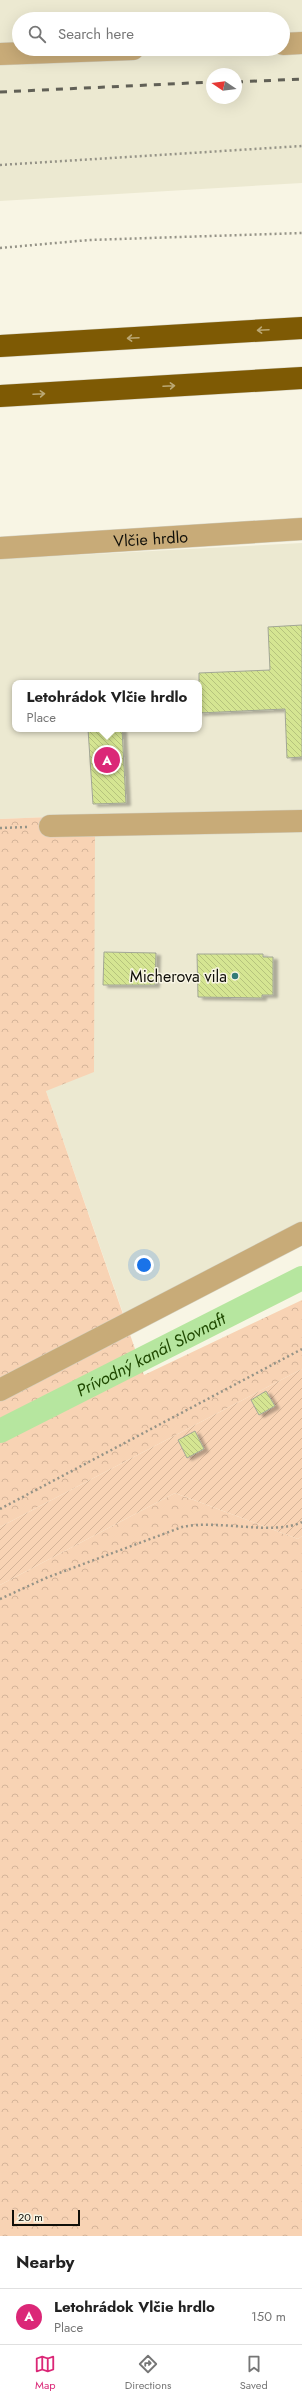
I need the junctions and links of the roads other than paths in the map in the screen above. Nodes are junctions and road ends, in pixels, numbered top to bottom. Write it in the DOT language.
graph roads {
  1 [pos="302,43"];
  2 [pos="290,44"];
  3 [pos="0,54"];
  4 [pos="12,54"];
  5 [pos="302,328"];
  6 [pos="0,346"];
  7 [pos="302,378"];
  8 [pos="0,396"];
  9 [pos="302,529"];
  10 [pos="0,548"];
  11 [pos="302,820"];
  12 [pos="50,826"];
  13 [pos="302,1233"];
  14 [pos="0,1390"];
  1 -- 2 [label="street"];
  3 -- 4 [label="street"];
  5 -- 6 [label="highway, one-way"];
  8 -- 7 [label="highway, one-way"];
  9 -- 10 [label="street, Vlčie hrdlo"];
  11 -- 12 [label="street"];
  13 -- 14 [label="street"];
}
